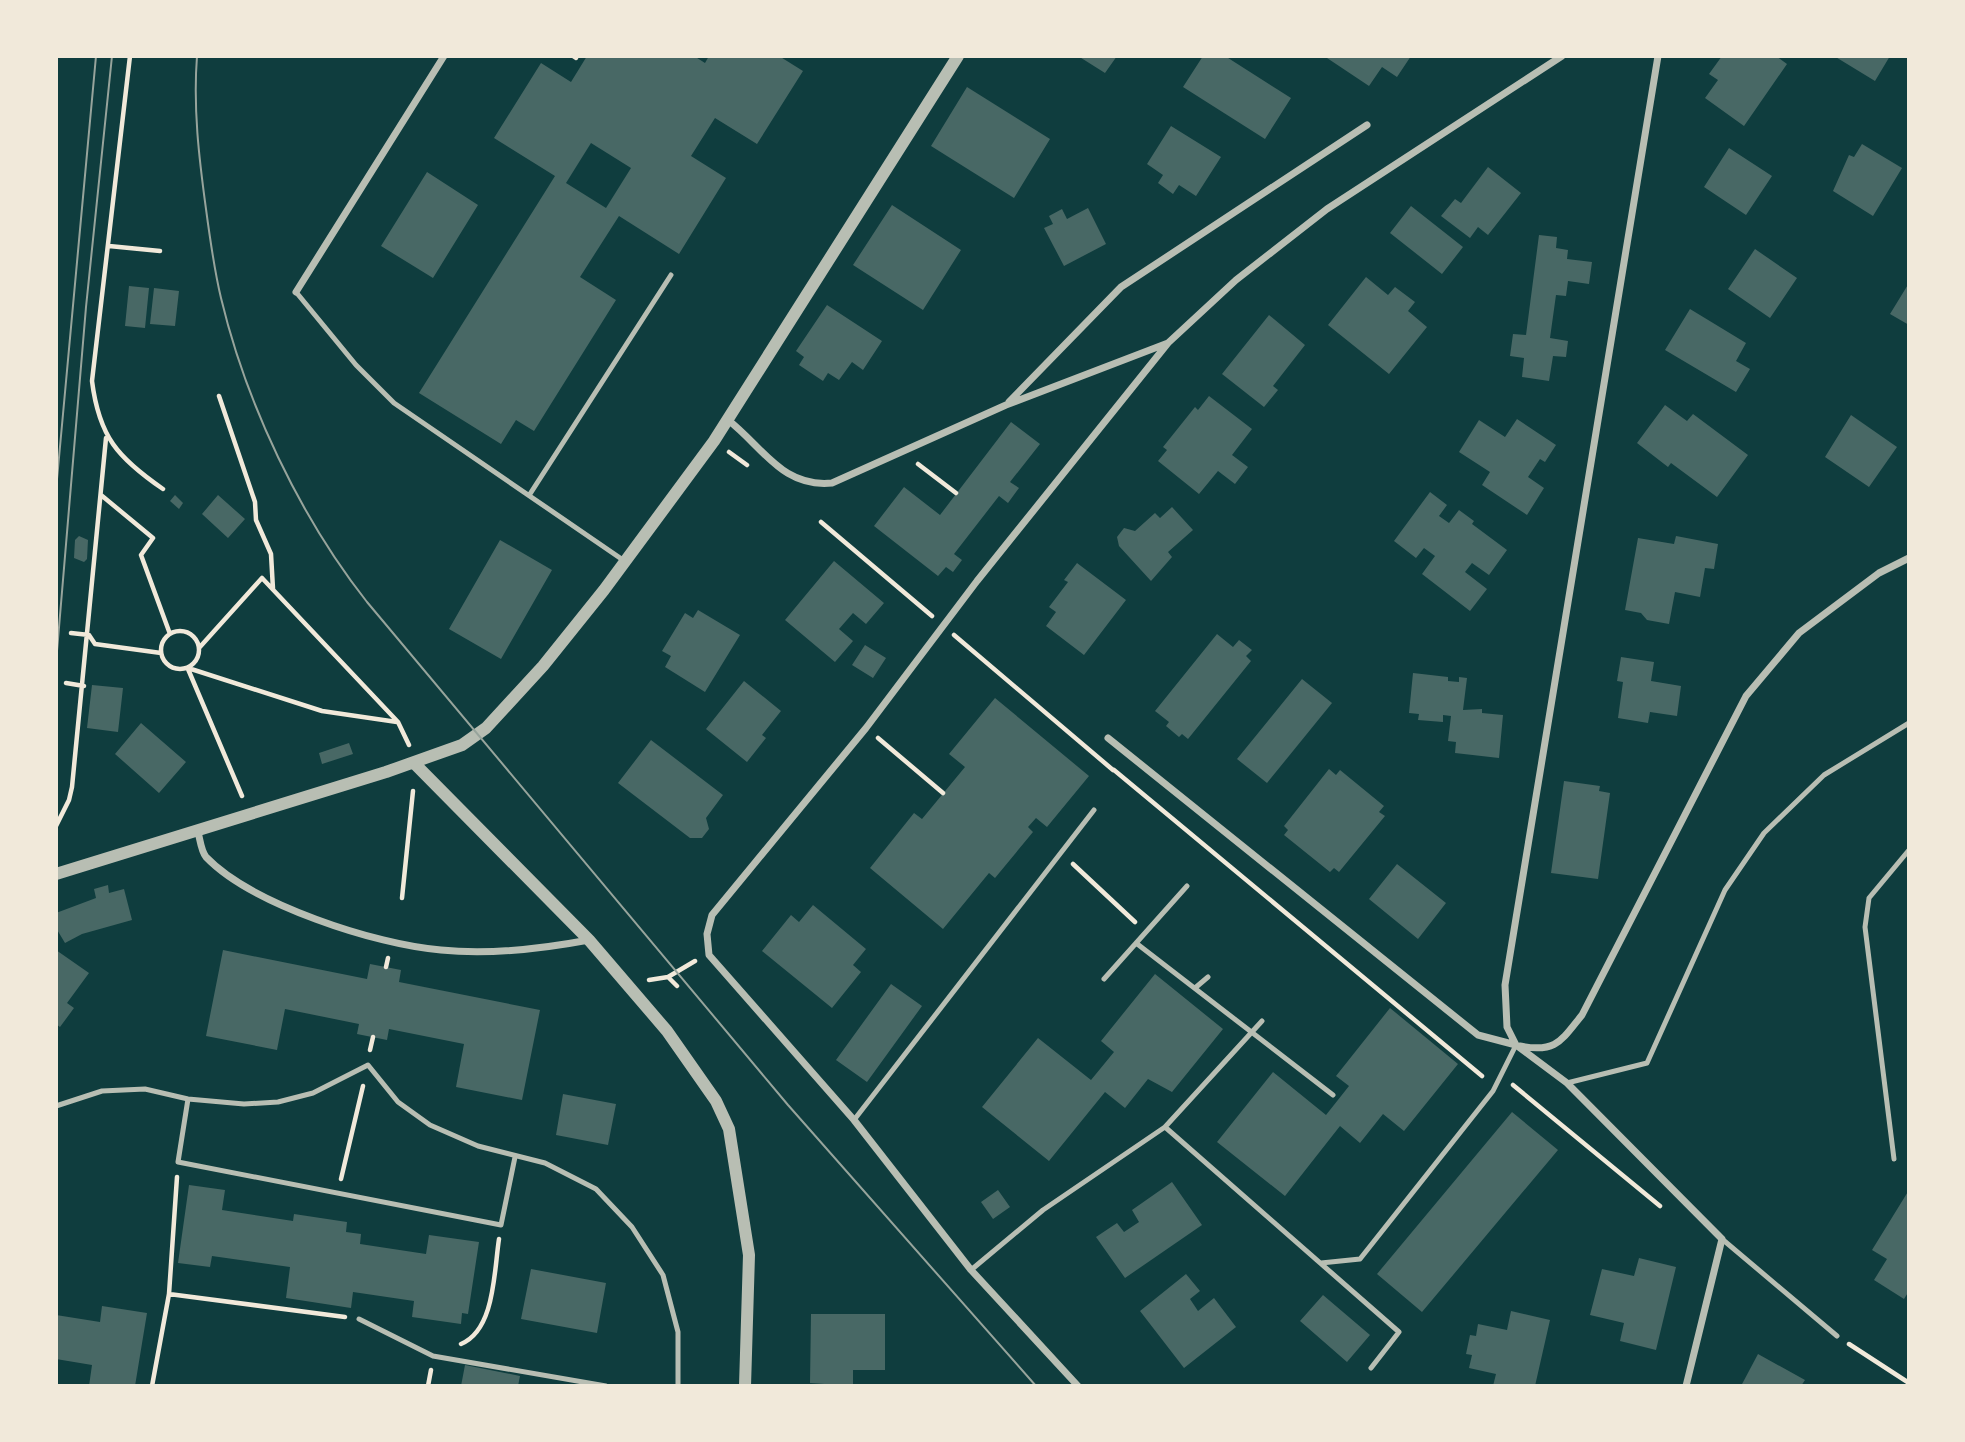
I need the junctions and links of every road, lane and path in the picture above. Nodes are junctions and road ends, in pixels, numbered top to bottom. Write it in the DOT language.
graph roads {
  1 [pos="130,56"];
  2 [pos="444,56"];
  3 [pos="958,56"];
  4 [pos="1562,56"];
  5 [pos="1658,56"];
  6 [pos="1367,125"];
  7 [pos="109,246"];
  8 [pos="160,251"];
  9 [pos="671,275"];
  10 [pos="296,292"];
  11 [pos="1168,343"];
  12 [pos="219,396"];
  13 [pos="1006,405"];
  14 [pos="728,420"];
  15 [pos="106,437"];
  16 [pos="714,441"];
  17 [pos="922,468"];
  18 [pos="754,470"];
  19 [pos="163,489"];
  20 [pos="956,493"];
  21 [pos="530,494"];
  22 [pos="100,495"];
  23 [pos="821,522"];
  24 [pos="1909,558"];
  25 [pos="626,562"];
  26 [pos="274,590"];
  27 [pos="943,626"];
  28 [pos="71,633"];
  29 [pos="170,634"];
  30 [pos="89,635"];
  31 [pos="199,648"];
  32 [pos="161,653"];
  33 [pos="188,668"];
  34 [pos="66,683"];
  35 [pos="84,686"];
  36 [pos="398,722"];
  37 [pos="1909,723"];
  38 [pos="866,728"];
  39 [pos="1108,738"];
  40 [pos="1127,753"];
  41 [pos="414,763"];
  42 [pos="1114,770"];
  43 [pos="943,793"];
  44 [pos="412,810"];
  45 [pos="1094,810"];
  46 [pos="249,816"];
  47 [pos="56,826"];
  48 [pos="198,832"];
  49 [pos="1909,850"];
  50 [pos="1062,853"];
  51 [pos="56,874"];
  52 [pos="1187,886"];
  53 [pos="402,898"];
  54 [pos="1146,932"];
  55 [pos="589,940"];
  56 [pos="1136,943"];
  57 [pos="709,955"];
  58 [pos="668,976"];
  59 [pos="1208,977"];
  60 [pos="1104,979"];
  61 [pos="628,985"];
  62 [pos="677,986"];
  63 [pos="1195,988"];
  64 [pos="1262,1021"];
  65 [pos="1252,1032"];
  66 [pos="1516,1045"];
  67 [pos="368,1065"];
  68 [pos="1486,1079"];
  69 [pos="1567,1083"];
  70 [pos="1517,1086"];
  71 [pos="1333,1095"];
  72 [pos="188,1098"];
  73 [pos="56,1106"];
  74 [pos="854,1119"];
  75 [pos="1165,1127"];
  76 [pos="515,1157"];
  77 [pos="1894,1159"];
  78 [pos="178,1162"];
  79 [pos="343,1171"];
  80 [pos="1666,1210"];
  81 [pos="501,1225"];
  82 [pos="1722,1238"];
  83 [pos="1321,1263"];
  84 [pos="971,1270"];
  85 [pos="169,1294"];
  86 [pos="328,1316"];
  87 [pos="359,1319"];
  88 [pos="1837,1336"];
  89 [pos="433,1356"];
  90 [pos="1371,1368"];
  91 [pos="1909,1383"];
  92 [pos="152,1386"];
  93 [pos="428,1386"];
  94 [pos="606,1386"];
  95 [pos="678,1386"];
  96 [pos="745,1386"];
  97 [pos="1078,1386"];
  98 [pos="1686,1386"];
  1 -- 7 [label="path"];
  2 -- 10 [label="street"];
  3 -- 14 [label="street"];
  4 -- 11 [label="street"];
  5 -- 66 [label="street"];
  6 -- 13 [label="street"];
  7 -- 8 [label="path"];
  7 -- 15 [label="path"];
  9 -- 21 [label="lane"];
  10 -- 21 [label="lane"];
  11 -- 13 [label="street"];
  11 -- 27 [label="street"];
  12 -- 26 [label="path"];
  13 -- 14 [label="street"];
  14 -- 16 [label="street"];
  15 -- 19 [label="path"];
  15 -- 22 [label="path"];
  16 -- 18 [label="path"];
  16 -- 25 [label="street"];
  17 -- 20 [label="path"];
  21 -- 25 [label="lane"];
  22 -- 29 [label="path"];
  22 -- 30 [label="path"];
  23 -- 27 [label="path"];
  24 -- 66 [label="street"];
  25 -- 41 [label="street"];
  26 -- 31 [label="path"];
  26 -- 36 [label="path"];
  27 -- 38 [label="street"];
  27 -- 42 [label="path"];
  28 -- 30 [label="path"];
  29 -- 31 [label="path"];
  29 -- 32 [label="path"];
  30 -- 32 [label="path"];
  30 -- 35 [label="path"];
  31 -- 33 [label="path"];
  32 -- 33 [label="path"];
  33 -- 36 [label="path"];
  33 -- 46 [label="path"];
  34 -- 35 [label="path"];
  35 -- 47 [label="path"];
  36 -- 41 [label="path"];
  37 -- 69 [label="lane"];
  38 -- 43 [label="path"];
  38 -- 57 [label="street"];
  39 -- 40 [label="street"];
  40 -- 42 [label="path"];
  40 -- 66 [label="street"];
  41 -- 46 [label="street"];
  41 -- 55 [label="street"];
  42 -- 68 [label="path"];
  44 -- 53 [label="path"];
  45 -- 50 [label="lane"];
  46 -- 48 [label="street"];
  48 -- 51 [label="street"];
  48 -- 55 [label="street"];
  49 -- 77 [label="lane"];
  50 -- 54 [label="path"];
  50 -- 74 [label="lane"];
  52 -- 54 [label="lane"];
  54 -- 56 [label="lane"];
  55 -- 61 [label="street"];
  56 -- 60 [label="lane"];
  56 -- 63 [label="lane"];
  57 -- 58 [label="path"];
  57 -- 74 [label="street"];
  58 -- 61 [label="path"];
  58 -- 62 [label="path"];
  59 -- 63 [label="lane"];
  61 -- 96 [label="street"];
  63 -- 65 [label="lane"];
  64 -- 65 [label="lane"];
  65 -- 71 [label="lane"];
  65 -- 75 [label="lane"];
  66 -- 69 [label="street"];
  66 -- 83 [label="lane"];
  67 -- 72 [label="lane"];
  67 -- 76 [label="lane"];
  67 -- 79 [label="path"];
  69 -- 82 [label="street"];
  70 -- 80 [label="path"];
  72 -- 73 [label="lane"];
  72 -- 78 [label="lane"];
  74 -- 84 [label="street"];
  75 -- 83 [label="lane"];
  75 -- 84 [label="lane"];
  76 -- 81 [label="lane"];
  76 -- 95 [label="lane"];
  78 -- 81 [label="lane"];
  78 -- 85 [label="path"];
  81 -- 89 [label="path"];
  82 -- 88 [label="lane"];
  82 -- 98 [label="street"];
  83 -- 90 [label="lane"];
  84 -- 97 [label="street"];
  85 -- 86 [label="path"];
  85 -- 92 [label="path"];
  87 -- 89 [label="lane"];
  88 -- 91 [label="path"];
  89 -- 93 [label="path"];
  89 -- 94 [label="lane"];
}
